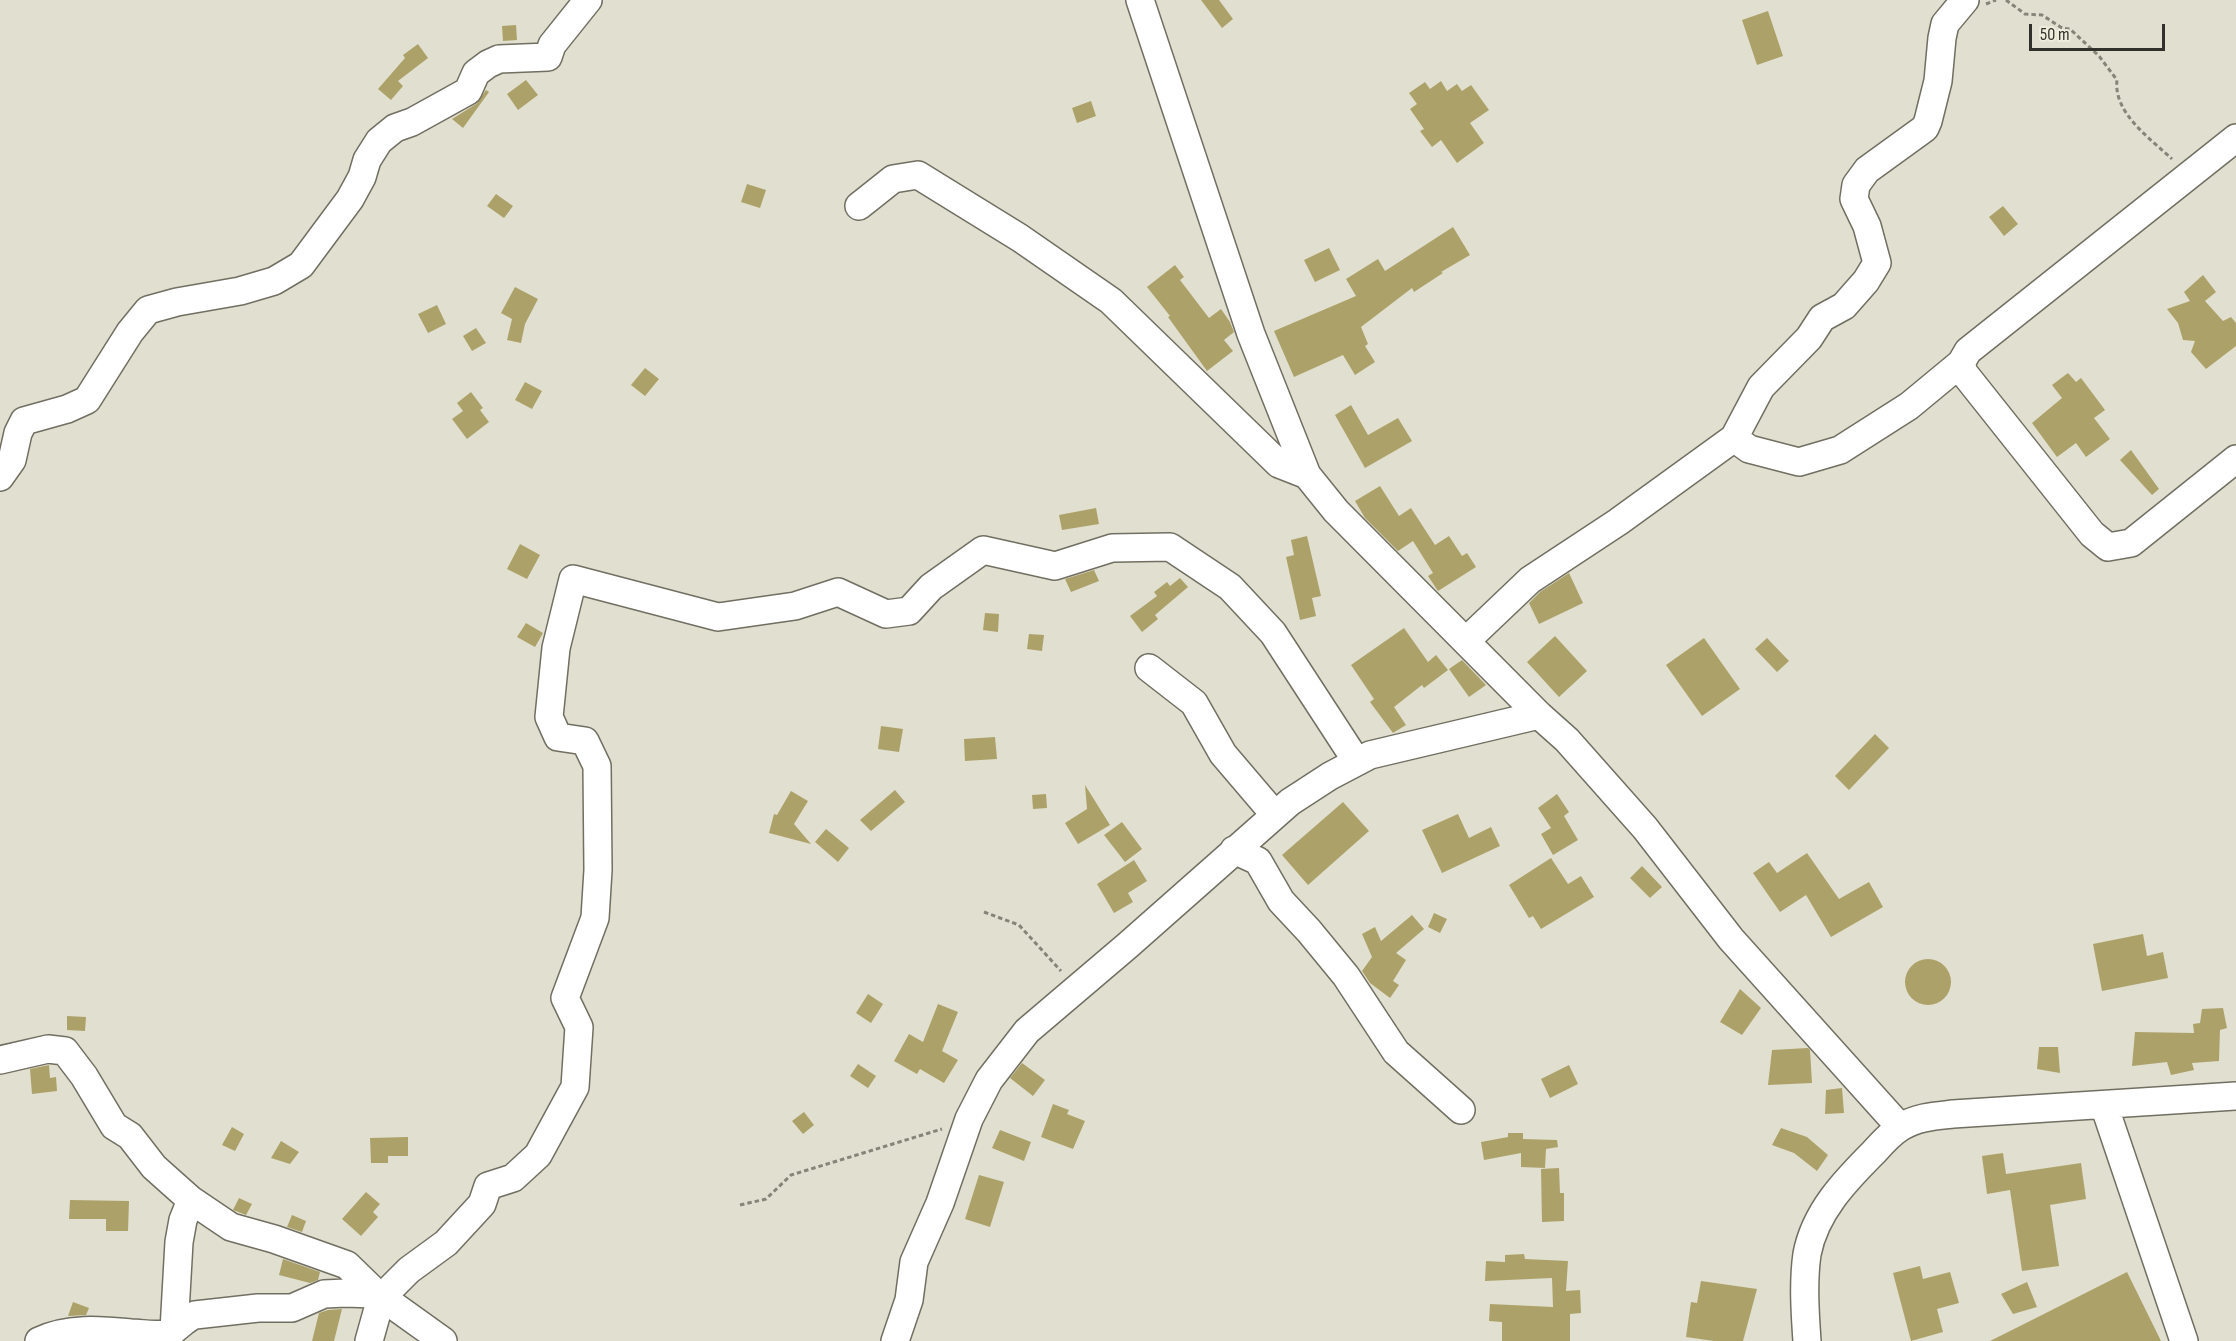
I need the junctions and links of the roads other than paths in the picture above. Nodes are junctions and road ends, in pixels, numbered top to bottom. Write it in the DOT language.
graph roads {
  1 [pos="588,0"];
  2 [pos="1140,0"];
  3 [pos="1965,0"];
  4 [pos="2236,138"];
  5 [pos="859,206"];
  6 [pos="1961,363"];
  7 [pos="1734,438"];
  8 [pos="2236,459"];
  9 [pos="1307,475"];
  10 [pos="0,477"];
  11 [pos="1467,640"];
  12 [pos="1149,668"];
  13 [pos="1539,715"];
  14 [pos="1357,762"];
  15 [pos="1275,815"];
  16 [pos="1234,850"];
  17 [pos="0,1060"];
  18 [pos="2236,1096"];
  19 [pos="2104,1105"];
  20 [pos="1461,1110"];
  21 [pos="1900,1127"];
  22 [pos="191,1200"];
  23 [pos="381,1298"];
  24 [pos="174,1330"];
  25 [pos="39,1341"];
  26 [pos="369,1341"];
  27 [pos="443,1341"];
  28 [pos="895,1341"];
  29 [pos="1807,1341"];
  30 [pos="2184,1341"];
  1 -- 10 [label="street"];
  2 -- 9 [label="street"];
  3 -- 7 [label="street"];
  4 -- 6 [label="street"];
  5 -- 9 [label="street"];
  6 -- 7 [label="street"];
  6 -- 8 [label="street"];
  7 -- 11 [label="street"];
  9 -- 11 [label="street"];
  11 -- 13 [label="street"];
  12 -- 15 [label="street"];
  13 -- 14 [label="street"];
  13 -- 21 [label="street"];
  14 -- 15 [label="street"];
  14 -- 23 [label="street"];
  15 -- 16 [label="street"];
  16 -- 20 [label="street"];
  16 -- 28 [label="street"];
  17 -- 22 [label="street"];
  18 -- 19 [label="street"];
  19 -- 21 [label="street"];
  19 -- 30 [label="street"];
  21 -- 29 [label="street"];
  22 -- 23 [label="street"];
  22 -- 24 [label="street"];
  23 -- 24 [label="street"];
  23 -- 26 [label="street"];
  23 -- 27 [label="street"];
  24 -- 25 [label="street"];
}
